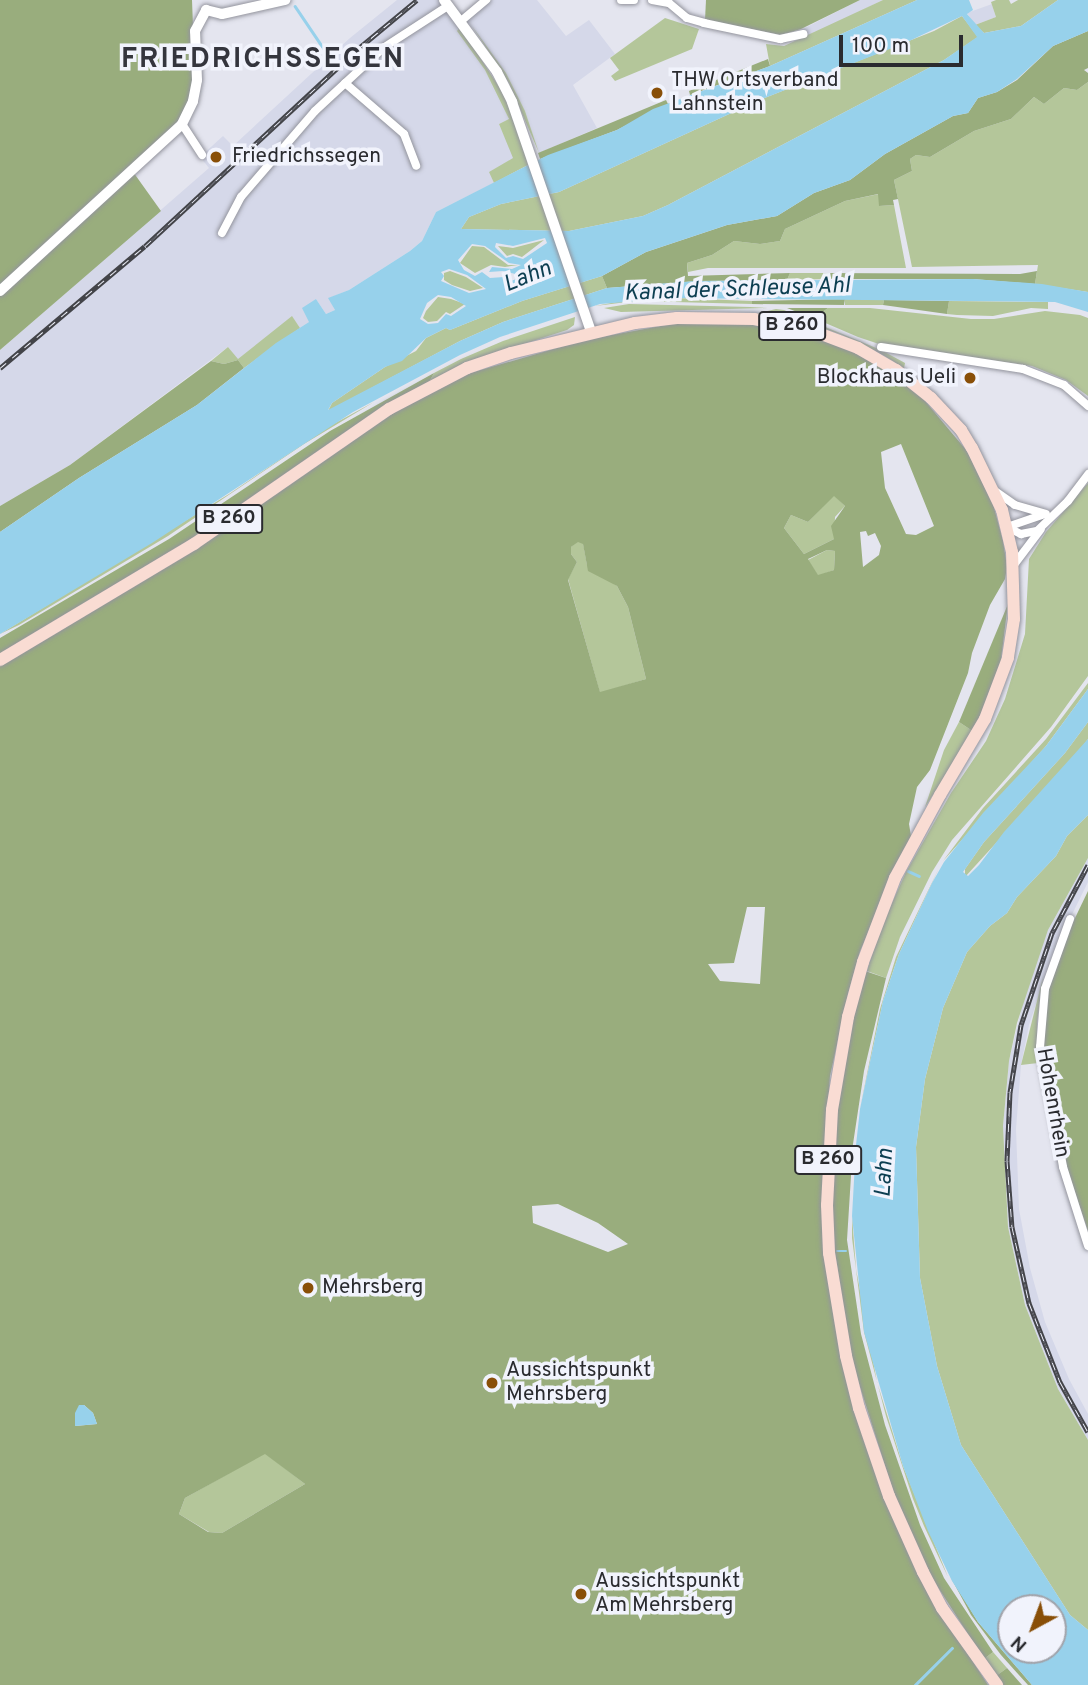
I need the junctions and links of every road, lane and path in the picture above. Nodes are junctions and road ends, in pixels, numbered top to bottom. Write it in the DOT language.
graph roads {
  1 [pos="285,0"];
  2 [pos="486,0"];
  3 [pos="621,0"];
  4 [pos="634,0"];
  5 [pos="652,0"];
  6 [pos="446,3"];
  7 [pos="202,5"];
  8 [pos="461,21"];
  9 [pos="803,34"];
  10 [pos="345,83"];
  11 [pos="182,124"];
  12 [pos="202,155"];
  13 [pos="416,166"];
  14 [pos="222,233"];
  15 [pos="0,291"];
  16 [pos="589,327"];
  17 [pos="881,347"];
  18 [pos="1088,406"];
  19 [pos="1088,474"];
  20 [pos="994,489"];
  21 [pos="1045,519"];
  22 [pos="1007,527"];
  23 [pos="1013,566"];
  24 [pos="0,660"];
  25 [pos="1070,919"];
  26 [pos="1088,1246"];
  27 [pos="997,1685"];
  1 -- 7 [label="street"];
  2 -- 8 [label="street"];
  3 -- 4 [label="street"];
  5 -- 9 [label="street"];
  6 -- 8 [label="street"];
  6 -- 10 [label="street"];
  7 -- 11 [label="street"];
  8 -- 16 [label="street"];
  10 -- 13 [label="street"];
  10 -- 14 [label="street"];
  11 -- 12 [label="street"];
  11 -- 15 [label="street"];
  16 -- 20 [label="main road, B 260"];
  16 -- 24 [label="main road, B 260"];
  17 -- 18 [label="street"];
  19 -- 21 [label="street"];
  20 -- 21 [label="street"];
  20 -- 22 [label="main road, B 260"];
  21 -- 22 [label="street"];
  21 -- 22 [label="street"];
  21 -- 23 [label="street"];
  22 -- 23 [label="main road, B 260"];
  23 -- 27 [label="main road, B 260"];
  25 -- 26 [label="street, Hohenrhein"];
}
